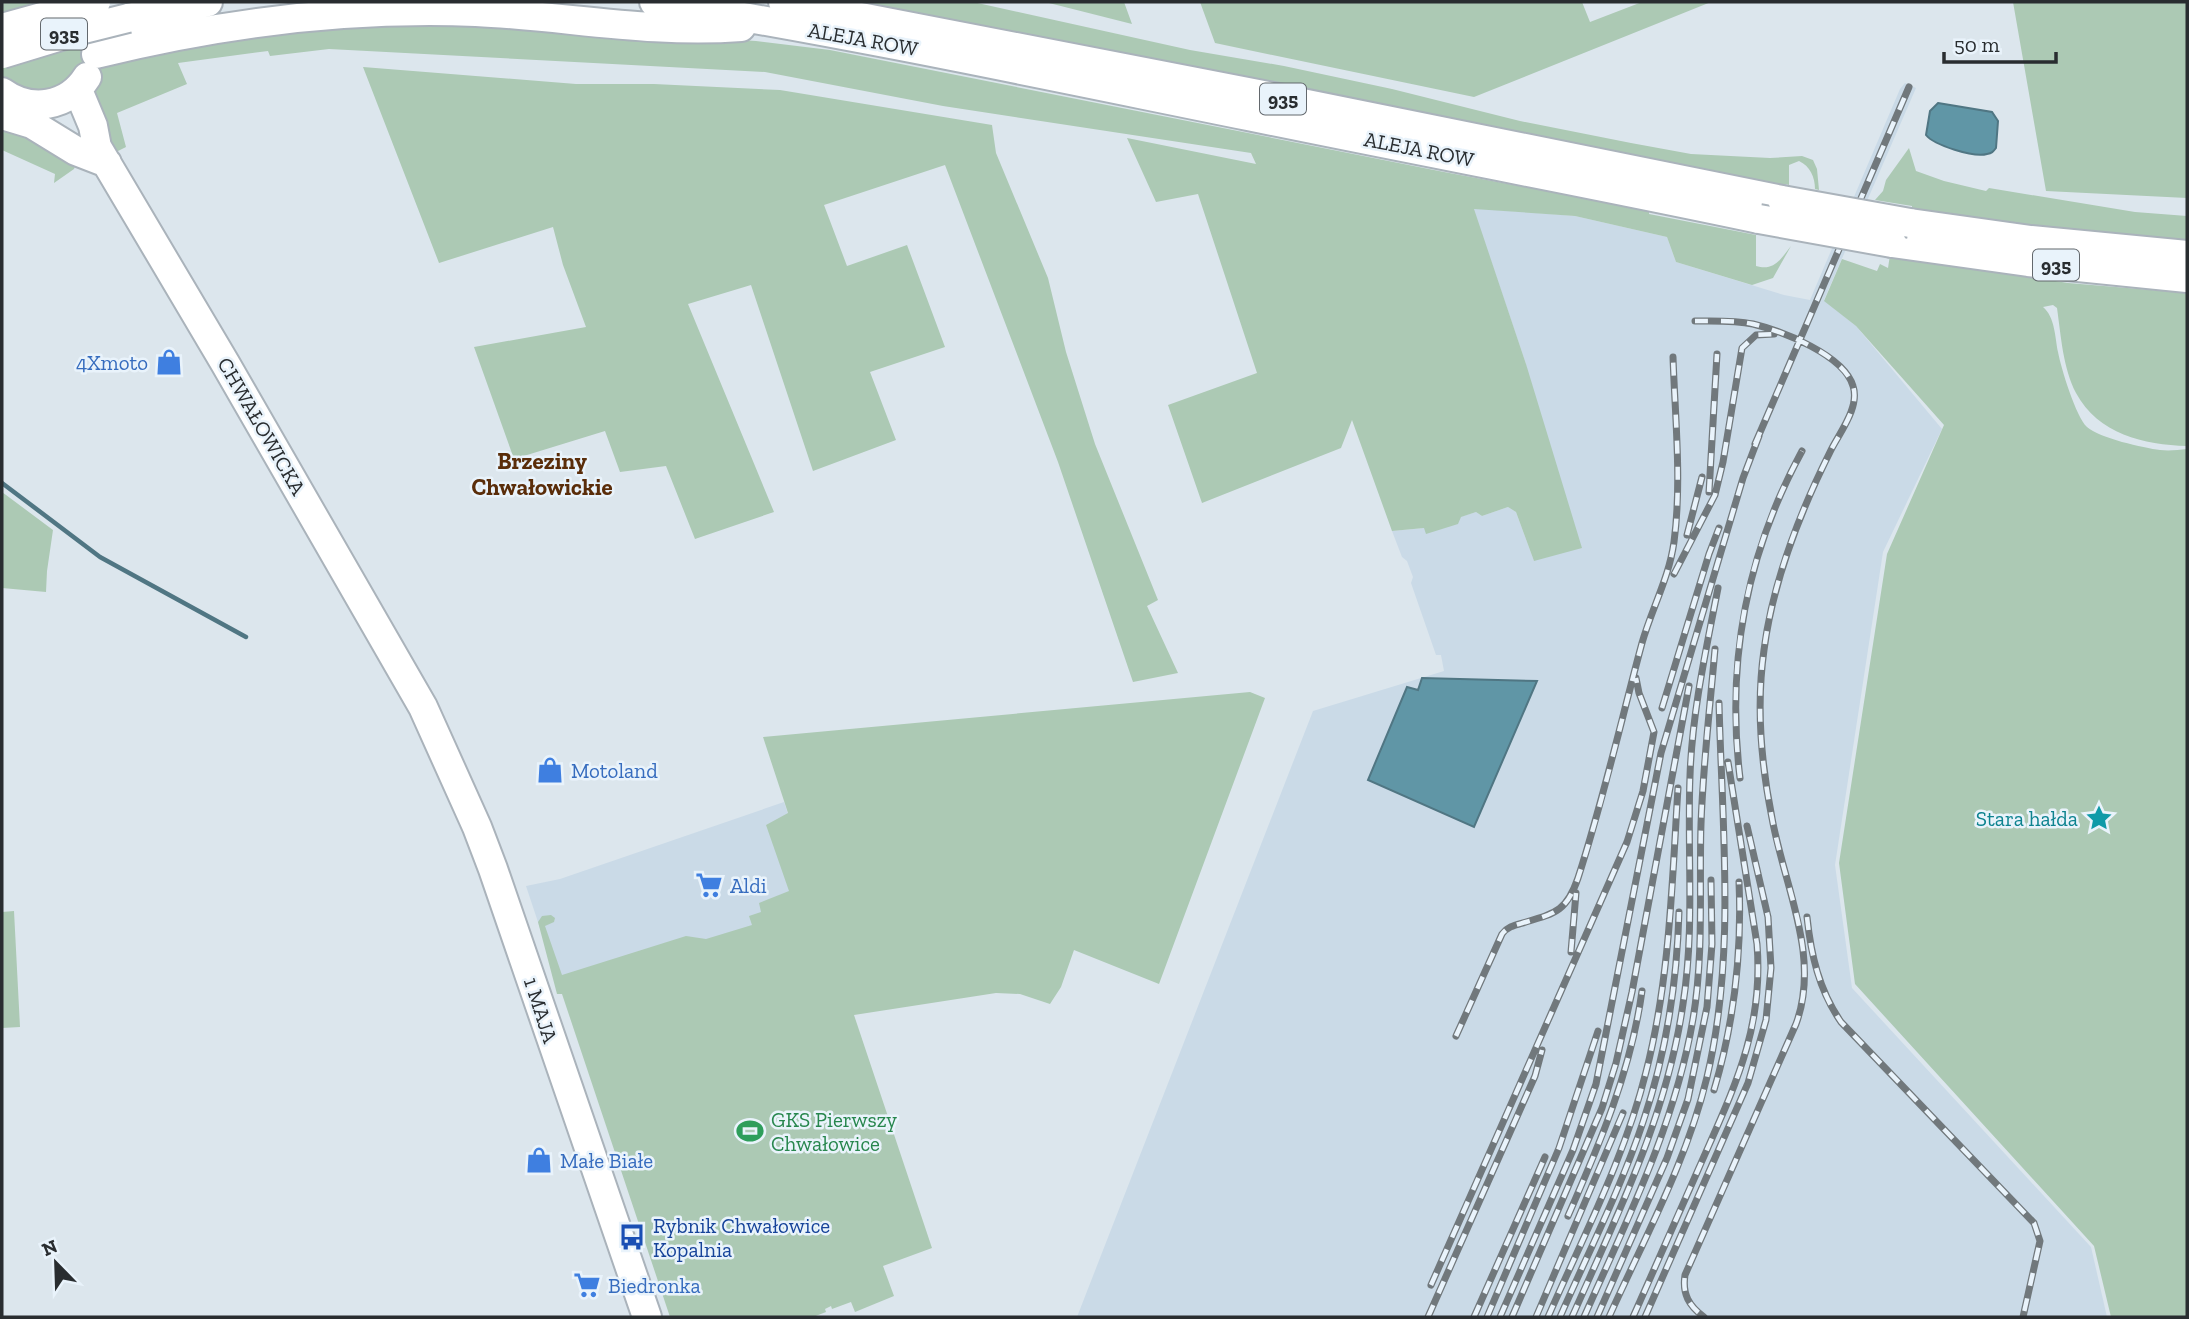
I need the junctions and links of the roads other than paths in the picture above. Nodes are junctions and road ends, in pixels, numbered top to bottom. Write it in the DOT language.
graph roads {
  1 [pos="77,2"];
  2 [pos="96,2"];
  3 [pos="208,2"];
  4 [pos="654,2"];
  5 [pos="780,13"];
  6 [pos="2,28"];
  7 [pos="2,54"];
  8 [pos="96,54"];
  9 [pos="2,92"];
  10 [pos="66,96"];
  11 [pos="2,115"];
  12 [pos="102,155"];
  13 [pos="1901,233"];
  14 [pos="2187,255"];
  15 [pos="2187,278"];
  16 [pos="423,707"];
  17 [pos="647,1317"];
  1 -- 8 [label="main road"];
  2 -- 6 [label="main road, 935, bridge"];
  3 -- 7 [label="main road, 935, bridge"];
  4 -- 5 [label="main road, ALEJA ROW / 935"];
  5 -- 8 [label="main road"];
  5 -- 13 [label="main road, ALEJA ROW / 935, bridge"];
  5 -- 13 [label="main road, ALEJA ROW / 935, bridge"];
  8 -- 10 [label="main road"];
  9 -- 10 [label="main road"];
  10 -- 12 [label="main road, CHWAŁOWICKA"];
  11 -- 12 [label="main road"];
  12 -- 16 [label="main road, CHWAŁOWICKA"];
  13 -- 14 [label="main road, ALEJA ROW / 935"];
  13 -- 15 [label="main road, ALEJA ROW / 935"];
  16 -- 17 [label="main road, 1 MAJA"];
}
